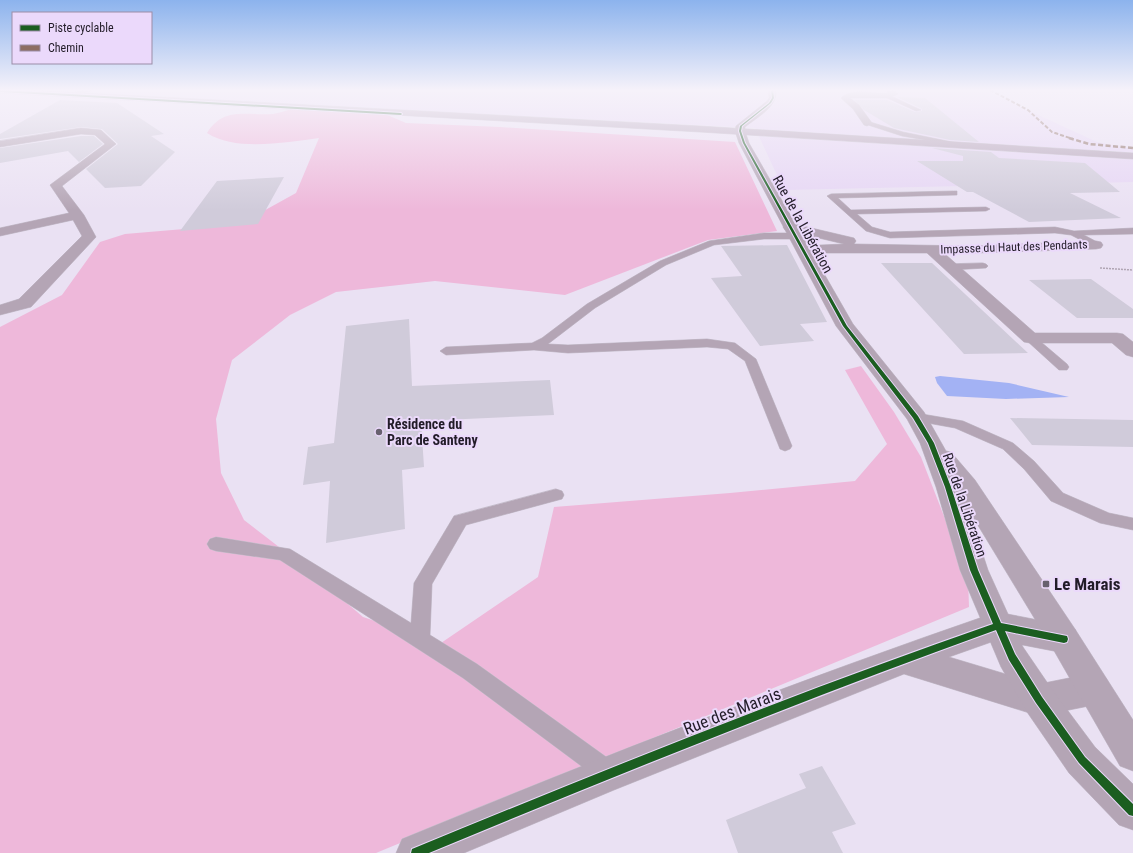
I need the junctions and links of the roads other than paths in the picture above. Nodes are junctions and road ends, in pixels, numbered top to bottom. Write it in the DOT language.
graph roads {
  1 [pos="647,130"];
  2 [pos="742,130"];
  3 [pos="889,130"];
  4 [pos="742,135"];
  5 [pos="0,144"];
  6 [pos="968,145"];
  7 [pos="1133,157"];
  8 [pos="954,193"];
  9 [pos="986,209"];
  10 [pos="850,212"];
  11 [pos="77,215"];
  12 [pos="1133,231"];
  13 [pos="0,232"];
  14 [pos="1073,233"];
  15 [pos="796,237"];
  16 [pos="1096,245"];
  17 [pos="873,248"];
  18 [pos="932,250"];
  19 [pos="951,266"];
  20 [pos="983,266"];
  21 [pos="0,310"];
  22 [pos="1030,338"];
  23 [pos="534,346"];
  24 [pos="446,351"];
  25 [pos="1133,351"];
  26 [pos="1063,367"];
  27 [pos="916,417"];
  28 [pos="931,443"];
  29 [pos="785,446"];
  30 [pos="556,496"];
  31 [pos="1133,524"];
  32 [pos="216,544"];
  33 [pos="997,626"];
  34 [pos="1064,639"];
  35 [pos="420,640"];
  36 [pos="904,659"];
  37 [pos="1094,689"];
  38 [pos="1039,700"];
  39 [pos="1133,753"];
  40 [pos="610,773"];
  41 [pos="1133,811"];
  42 [pos="416,853"];
  1 -- 4 [label="main road"];
  2 -- 4 [label="street"];
  3 -- 6 [label="lane"];
  4 -- 6 [label="main road"];
  4 -- 7 [label="main road"];
  4 -- 15 [label="street, Rue de la Libération"];
  5 -- 11 [label="street"];
  6 -- 7 [label="main road"];
  8 -- 10 [label="lane"];
  9 -- 10 [label="lane"];
  10 -- 14 [label="lane"];
  11 -- 13 [label="street"];
  11 -- 21 [label="street"];
  12 -- 14 [label="lane"];
  14 -- 16 [label="lane"];
  15 -- 17 [label="street, Impasse du Haut des Pendants"];
  15 -- 17 [label="street, Impasse du Haut des Pendants"];
  15 -- 23 [label="lane"];
  15 -- 27 [label="street, Rue de la Libération"];
  16 -- 18 [label="street, Impasse du Haut des Pendants"];
  17 -- 18 [label="street, Impasse du Haut des Pendants"];
  18 -- 19 [label="street, Impasse du Haut des Pendants"];
  19 -- 20 [label="lane"];
  19 -- 22 [label="street, Impasse du Haut des Pendants"];
  22 -- 25 [label="street"];
  22 -- 26 [label="lane"];
  23 -- 24 [label="lane"];
  23 -- 29 [label="lane"];
  27 -- 28 [label="street, Rue de la Libération"];
  27 -- 31 [label="lane"];
  28 -- 33 [label="street, Rue de la Libération"];
  28 -- 34 [label="street, Rue de la Libération"];
  30 -- 35 [label="lane"];
  32 -- 35 [label="lane"];
  33 -- 34 [label="street"];
  33 -- 36 [label="street, Rue des Marais"];
  33 -- 38 [label="street, Rue de la Libération"];
  34 -- 37 [label="street, Rue de la Libération"];
  35 -- 40 [label="lane"];
  36 -- 38 [label="street"];
  36 -- 40 [label="street, Rue des Marais"];
  37 -- 38 [label="street"];
  37 -- 39 [label="street, Rue de la Libération"];
  38 -- 41 [label="street, Rue de la Libération"];
  40 -- 42 [label="street, Rue des Marais"];
}
